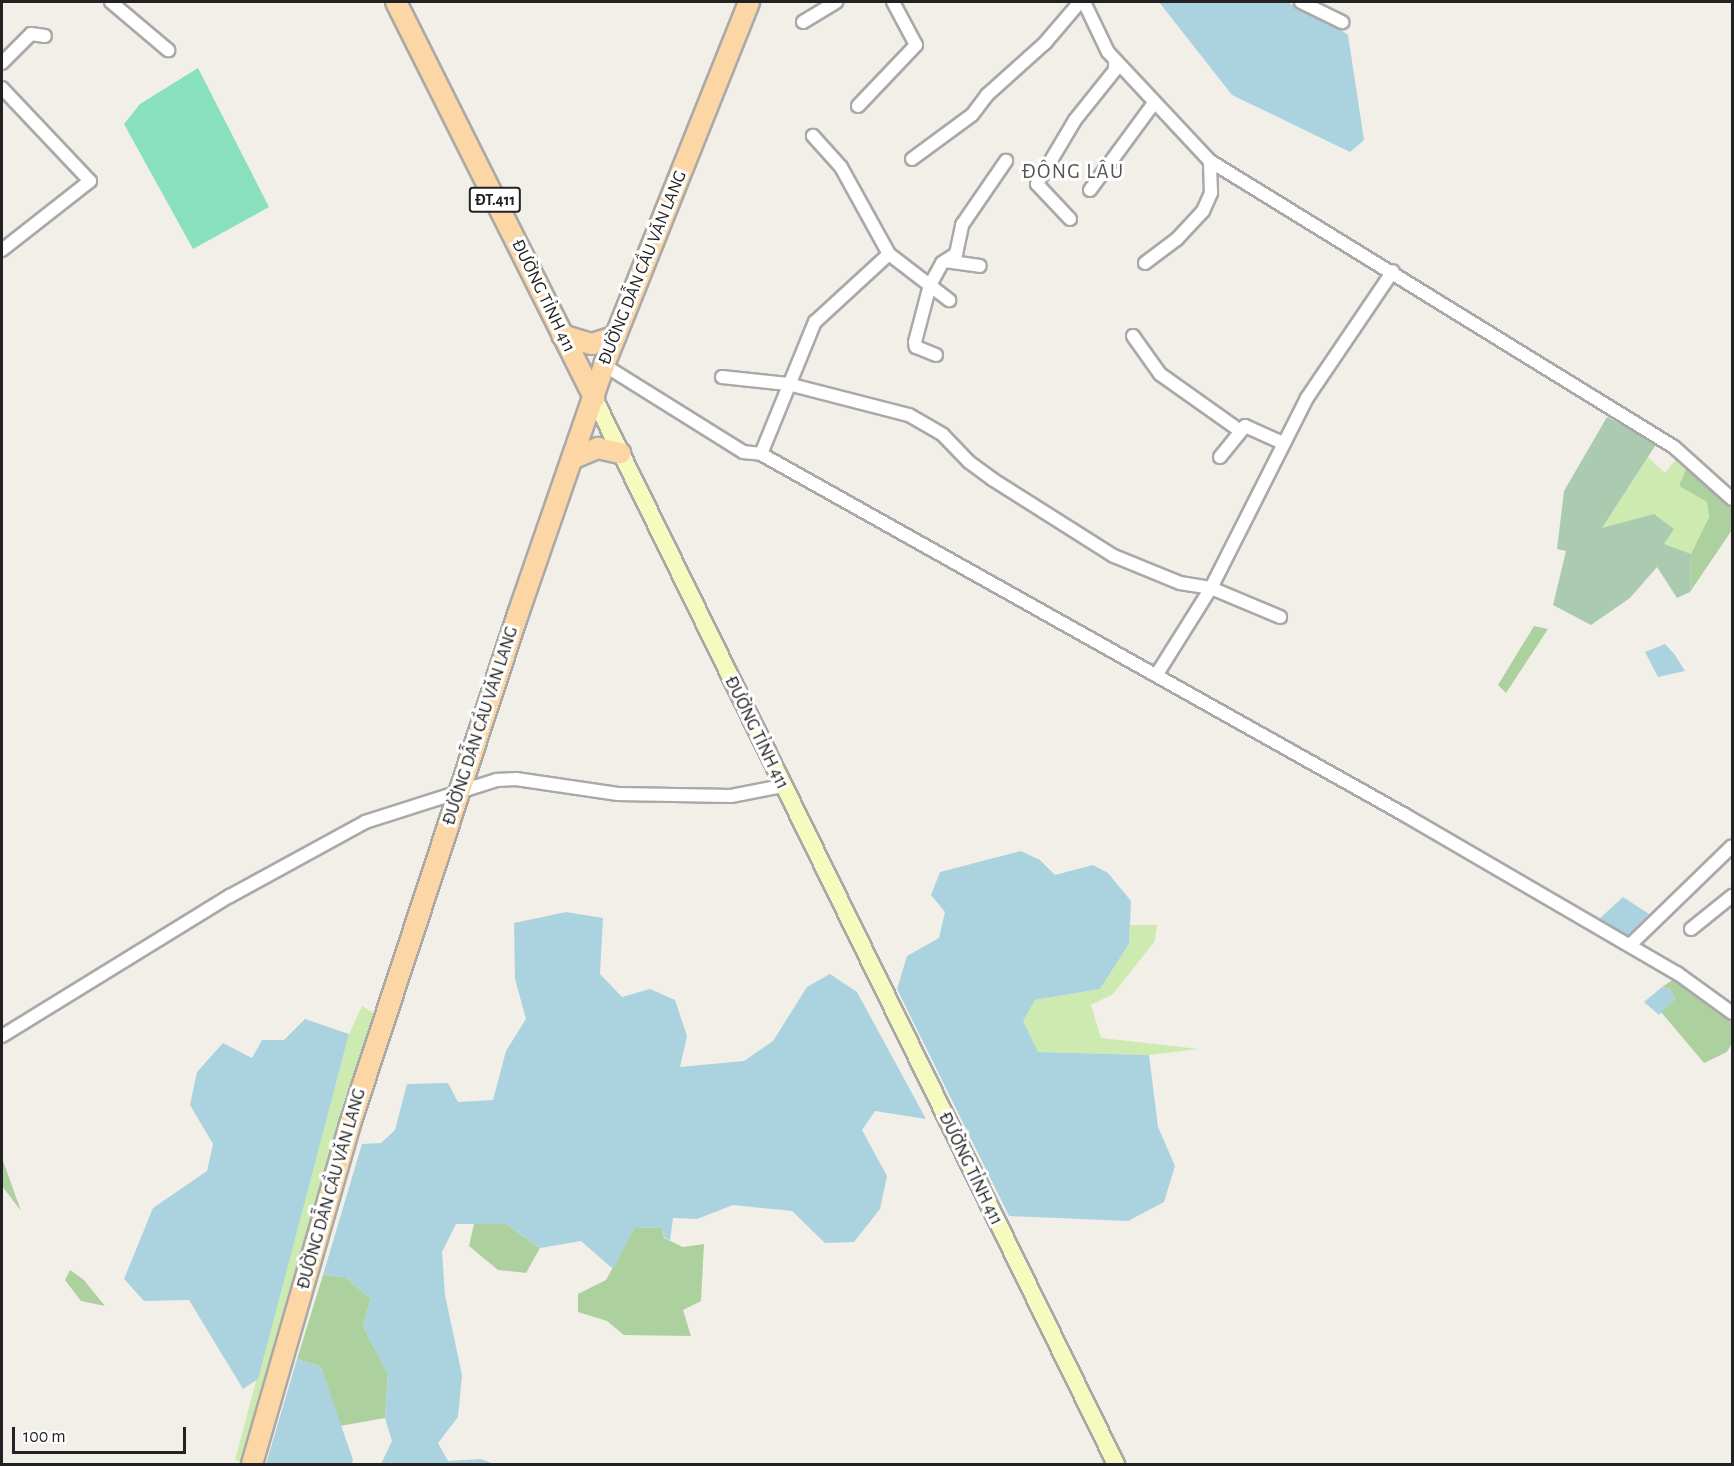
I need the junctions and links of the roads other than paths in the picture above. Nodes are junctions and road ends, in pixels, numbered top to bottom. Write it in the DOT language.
graph roads {
  1 [pos="111,2"];
  2 [pos="396,2"];
  3 [pos="749,2"];
  4 [pos="836,2"];
  5 [pos="893,2"];
  6 [pos="1082,2"];
  7 [pos="1301,2"];
  8 [pos="803,22"];
  9 [pos="1342,22"];
  10 [pos="45,36"];
  11 [pos="168,50"];
  12 [pos="1115,60"];
  13 [pos="2,63"];
  14 [pos="2,88"];
  15 [pos="1154,103"];
  16 [pos="858,105"];
  17 [pos="813,136"];
  18 [pos="912,159"];
  19 [pos="1006,161"];
  20 [pos="1210,161"];
  21 [pos="1090,190"];
  22 [pos="1070,219"];
  23 [pos="2,250"];
  24 [pos="889,254"];
  25 [pos="945,261"];
  26 [pos="1145,263"];
  27 [pos="980,266"];
  28 [pos="1393,271"];
  29 [pos="930,285"];
  30 [pos="949,300"];
  31 [pos="562,335"];
  32 [pos="616,336"];
  33 [pos="1133,336"];
  34 [pos="936,355"];
  35 [pos="604,365"];
  36 [pos="722,376"];
  37 [pos="788,384"];
  38 [pos="594,398"];
  39 [pos="1239,430"];
  40 [pos="1283,443"];
  41 [pos="620,453"];
  42 [pos="761,454"];
  43 [pos="1220,457"];
  44 [pos="574,458"];
  45 [pos="1732,499"];
  46 [pos="1211,588"];
  47 [pos="1280,617"];
  48 [pos="1157,674"];
  49 [pos="782,786"];
  50 [pos="459,792"];
  51 [pos="1732,846"];
  52 [pos="1732,896"];
  53 [pos="1691,929"];
  54 [pos="1630,945"];
  55 [pos="1732,1013"];
  56 [pos="2,1036"];
  57 [pos="252,1464"];
  58 [pos="1116,1464"];
  1 -- 11 [label="street"];
  2 -- 31 [label="main road, ĐƯỜNG TỈNH 411 / ĐT.411"];
  3 -- 32 [label="main road, ĐƯỜNG DẪN CẦU VĂN LANG"];
  4 -- 8 [label="street"];
  5 -- 16 [label="street"];
  6 -- 12 [label="street"];
  6 -- 18 [label="street"];
  7 -- 9 [label="street"];
  10 -- 13 [label="street"];
  12 -- 15 [label="street"];
  12 -- 22 [label="street"];
  14 -- 23 [label="street"];
  15 -- 20 [label="street"];
  15 -- 21 [label="street"];
  17 -- 24 [label="street"];
  19 -- 25 [label="street"];
  20 -- 26 [label="street"];
  20 -- 28 [label="street"];
  24 -- 29 [label="street"];
  24 -- 37 [label="street"];
  25 -- 27 [label="street"];
  25 -- 29 [label="street"];
  28 -- 40 [label="street"];
  28 -- 45 [label="street"];
  29 -- 30 [label="street"];
  29 -- 34 [label="street"];
  31 -- 32 [label="main road"];
  31 -- 38 [label="main road, ĐƯỜNG TỈNH 411 / ĐT.411"];
  32 -- 35 [label="main road, ĐƯỜNG DẪN CẦU VĂN LANG"];
  33 -- 39 [label="street"];
  35 -- 38 [label="main road, ĐƯỜNG DẪN CẦU VĂN LANG"];
  35 -- 42 [label="street"];
  36 -- 37 [label="street"];
  37 -- 42 [label="street"];
  37 -- 46 [label="street"];
  38 -- 41 [label="main road, ĐƯỜNG TỈNH 411 / ĐT.411"];
  38 -- 44 [label="main road, ĐƯỜNG DẪN CẦU VĂN LANG"];
  39 -- 40 [label="street"];
  39 -- 43 [label="street"];
  40 -- 46 [label="street"];
  41 -- 44 [label="main road"];
  41 -- 49 [label="main road, ĐƯỜNG TỈNH 411 / ĐT.411"];
  42 -- 48 [label="street"];
  44 -- 50 [label="main road, ĐƯỜNG DẪN CẦU VĂN LANG"];
  46 -- 47 [label="street"];
  46 -- 48 [label="street"];
  48 -- 54 [label="street"];
  49 -- 50 [label="street"];
  49 -- 58 [label="main road, ĐƯỜNG TỈNH 411 / ĐT.411"];
  50 -- 56 [label="street"];
  50 -- 57 [label="main road, ĐƯỜNG DẪN CẦU VĂN LANG"];
  51 -- 54 [label="street"];
  52 -- 53 [label="street"];
  54 -- 55 [label="street"];
}
